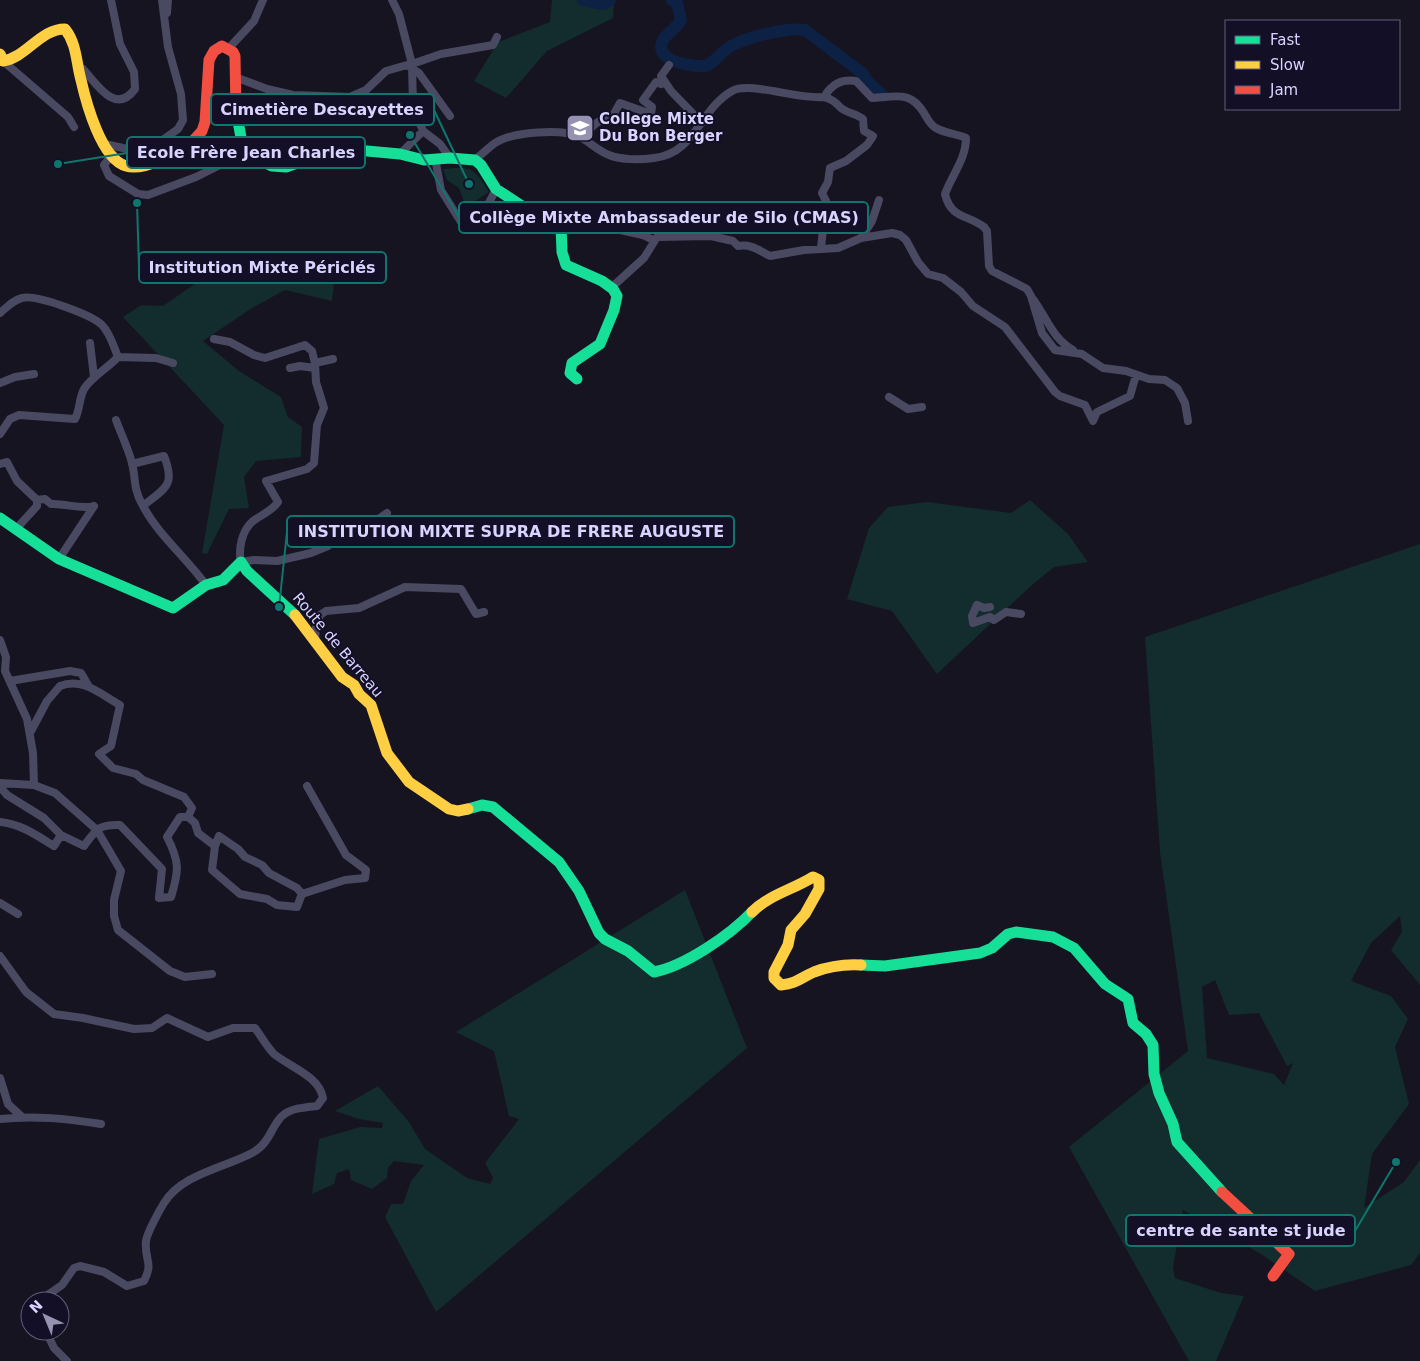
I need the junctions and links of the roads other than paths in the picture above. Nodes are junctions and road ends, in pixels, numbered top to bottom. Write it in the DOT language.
graph roads {
  1 [pos="111,0"];
  2 [pos="162,0"];
  3 [pos="168,0"];
  4 [pos="263,0"];
  5 [pos="392,0"];
  6 [pos="165,30"];
  7 [pos="497,37"];
  8 [pos="229,48"];
  9 [pos="2,57"];
  10 [pos="669,65"];
  11 [pos="413,66"];
  12 [pos="79,68"];
  13 [pos="235,77"];
  14 [pos="663,79"];
  15 [pos="824,97"];
  16 [pos="450,116"];
  17 [pos="702,123"];
  18 [pos="74,127"];
  19 [pos="422,131"];
  20 [pos="580,137"];
  21 [pos="105,144"];
  22 [pos="244,153"];
  23 [pos="400,154"];
  24 [pos="114,156"];
  25 [pos="435,158"];
  26 [pos="450,158"];
  27 [pos="475,160"];
  28 [pos="496,189"];
  29 [pos="878,200"];
  30 [pos="561,225"];
  31 [pos="861,238"];
  32 [pos="654,240"];
  33 [pos="821,248"];
  34 [pos="612,288"];
  35 [pos="0,313"];
  36 [pos="214,339"];
  37 [pos="90,343"];
  38 [pos="118,356"];
  39 [pos="333,359"];
  40 [pos="173,363"];
  41 [pos="315,366"];
  42 [pos="290,368"];
  43 [pos="34,374"];
  44 [pos="1136,375"];
  45 [pos="94,377"];
  46 [pos="577,379"];
  47 [pos="0,383"];
  48 [pos="889,397"];
  49 [pos="922,407"];
  50 [pos="116,420"];
  51 [pos="1188,421"];
  52 [pos="0,434"];
  53 [pos="0,464"];
  54 [pos="132,464"];
  55 [pos="37,500"];
  56 [pos="143,506"];
  57 [pos="387,513"];
  58 [pos="0,518"];
  59 [pos="15,530"];
  60 [pos="59,559"];
  61 [pos="241,562"];
  62 [pos="206,585"];
  63 [pos="990,607"];
  64 [pos="484,612"];
  65 [pos="1021,614"];
  66 [pos="0,640"];
  67 [pos="315,640"];
  68 [pos="10,681"];
  69 [pos="88,685"];
  70 [pos="30,733"];
  71 [pos="0,783"];
  72 [pos="34,785"];
  73 [pos="307,786"];
  74 [pos="0,787"];
  75 [pos="188,817"];
  76 [pos="0,822"];
  77 [pos="97,830"];
  78 [pos="61,835"];
  79 [pos="215,846"];
  80 [pos="302,894"];
  81 [pos="0,903"];
  82 [pos="18,914"];
  83 [pos="0,956"];
  84 [pos="212,974"];
  85 [pos="0,1078"];
  86 [pos="22,1117"];
  87 [pos="0,1119"];
  88 [pos="101,1124"];
  89 [pos="1273,1276"];
  90 [pos="53,1291"];
  91 [pos="51,1341"];
  92 [pos="67,1361"];
  1 -- 12 [label="street"];
  2 -- 6 [label="street"];
  3 -- 6 [label="street"];
  4 -- 8 [label="street"];
  5 -- 11 [label="street"];
  6 -- 21 [label="street"];
  7 -- 11 [label="street"];
  8 -- 13 [label="street"];
  8 -- 24 [label="street"];
  9 -- 12 [label="street"];
  9 -- 18 [label="street"];
  10 -- 14 [label="street"];
  11 -- 13 [label="street"];
  11 -- 16 [label="street"];
  11 -- 19 [label="street"];
  12 -- 21 [label="street"];
  13 -- 22 [label="street"];
  14 -- 17 [label="street"];
  14 -- 20 [label="street"];
  15 -- 17 [label="street"];
  15 -- 33 [label="street"];
  15 -- 44 [label="street"];
  17 -- 20 [label="street"];
  19 -- 23 [label="street"];
  19 -- 26 [label="street"];
  20 -- 27 [label="street"];
  21 -- 24 [label="street"];
  22 -- 23 [label="street"];
  22 -- 24 [label="street"];
  23 -- 25 [label="street"];
  25 -- 26 [label="street"];
  25 -- 28 [label="street"];
  26 -- 27 [label="street"];
  27 -- 28 [label="street"];
  28 -- 30 [label="street"];
  29 -- 31 [label="street"];
  30 -- 32 [label="street"];
  30 -- 34 [label="street"];
  31 -- 33 [label="street"];
  31 -- 44 [label="street"];
  32 -- 33 [label="street"];
  32 -- 34 [label="street"];
  34 -- 46 [label="street"];
  35 -- 38 [label="street"];
  36 -- 41 [label="street"];
  37 -- 45 [label="street"];
  38 -- 40 [label="street"];
  38 -- 45 [label="street"];
  39 -- 41 [label="street"];
  41 -- 42 [label="street"];
  41 -- 61 [label="street"];
  43 -- 47 [label="street"];
  44 -- 51 [label="street"];
  45 -- 52 [label="street"];
  48 -- 49 [label="street"];
  50 -- 54 [label="street"];
  53 -- 55 [label="street"];
  54 -- 56 [label="street"];
  54 -- 56 [label="street"];
  55 -- 59 [label="street"];
  55 -- 60 [label="street"];
  56 -- 62 [label="street"];
  57 -- 61 [label="street"];
  58 -- 59 [label="street"];
  59 -- 60 [label="street"];
  60 -- 62 [label="street"];
  61 -- 62 [label="street"];
  61 -- 67 [label="street, Route de Barreau"];
  63 -- 65 [label="street"];
  64 -- 67 [label="street"];
  66 -- 68 [label="street"];
  67 -- 89 [label="street, Route de Barreau"];
  68 -- 69 [label="street"];
  68 -- 70 [label="street"];
  69 -- 70 [label="street"];
  69 -- 75 [label="street"];
  70 -- 72 [label="street"];
  71 -- 72 [label="street"];
  72 -- 77 [label="street"];
  73 -- 80 [label="street"];
  74 -- 78 [label="street"];
  75 -- 77 [label="street"];
  75 -- 79 [label="street"];
  76 -- 78 [label="street"];
  77 -- 78 [label="street"];
  77 -- 84 [label="street"];
  79 -- 80 [label="street"];
  79 -- 80 [label="street"];
  81 -- 82 [label="street"];
  83 -- 90 [label="street"];
  85 -- 86 [label="street"];
  86 -- 87 [label="street"];
  86 -- 88 [label="street"];
  91 -- 92 [label="street"];
}
